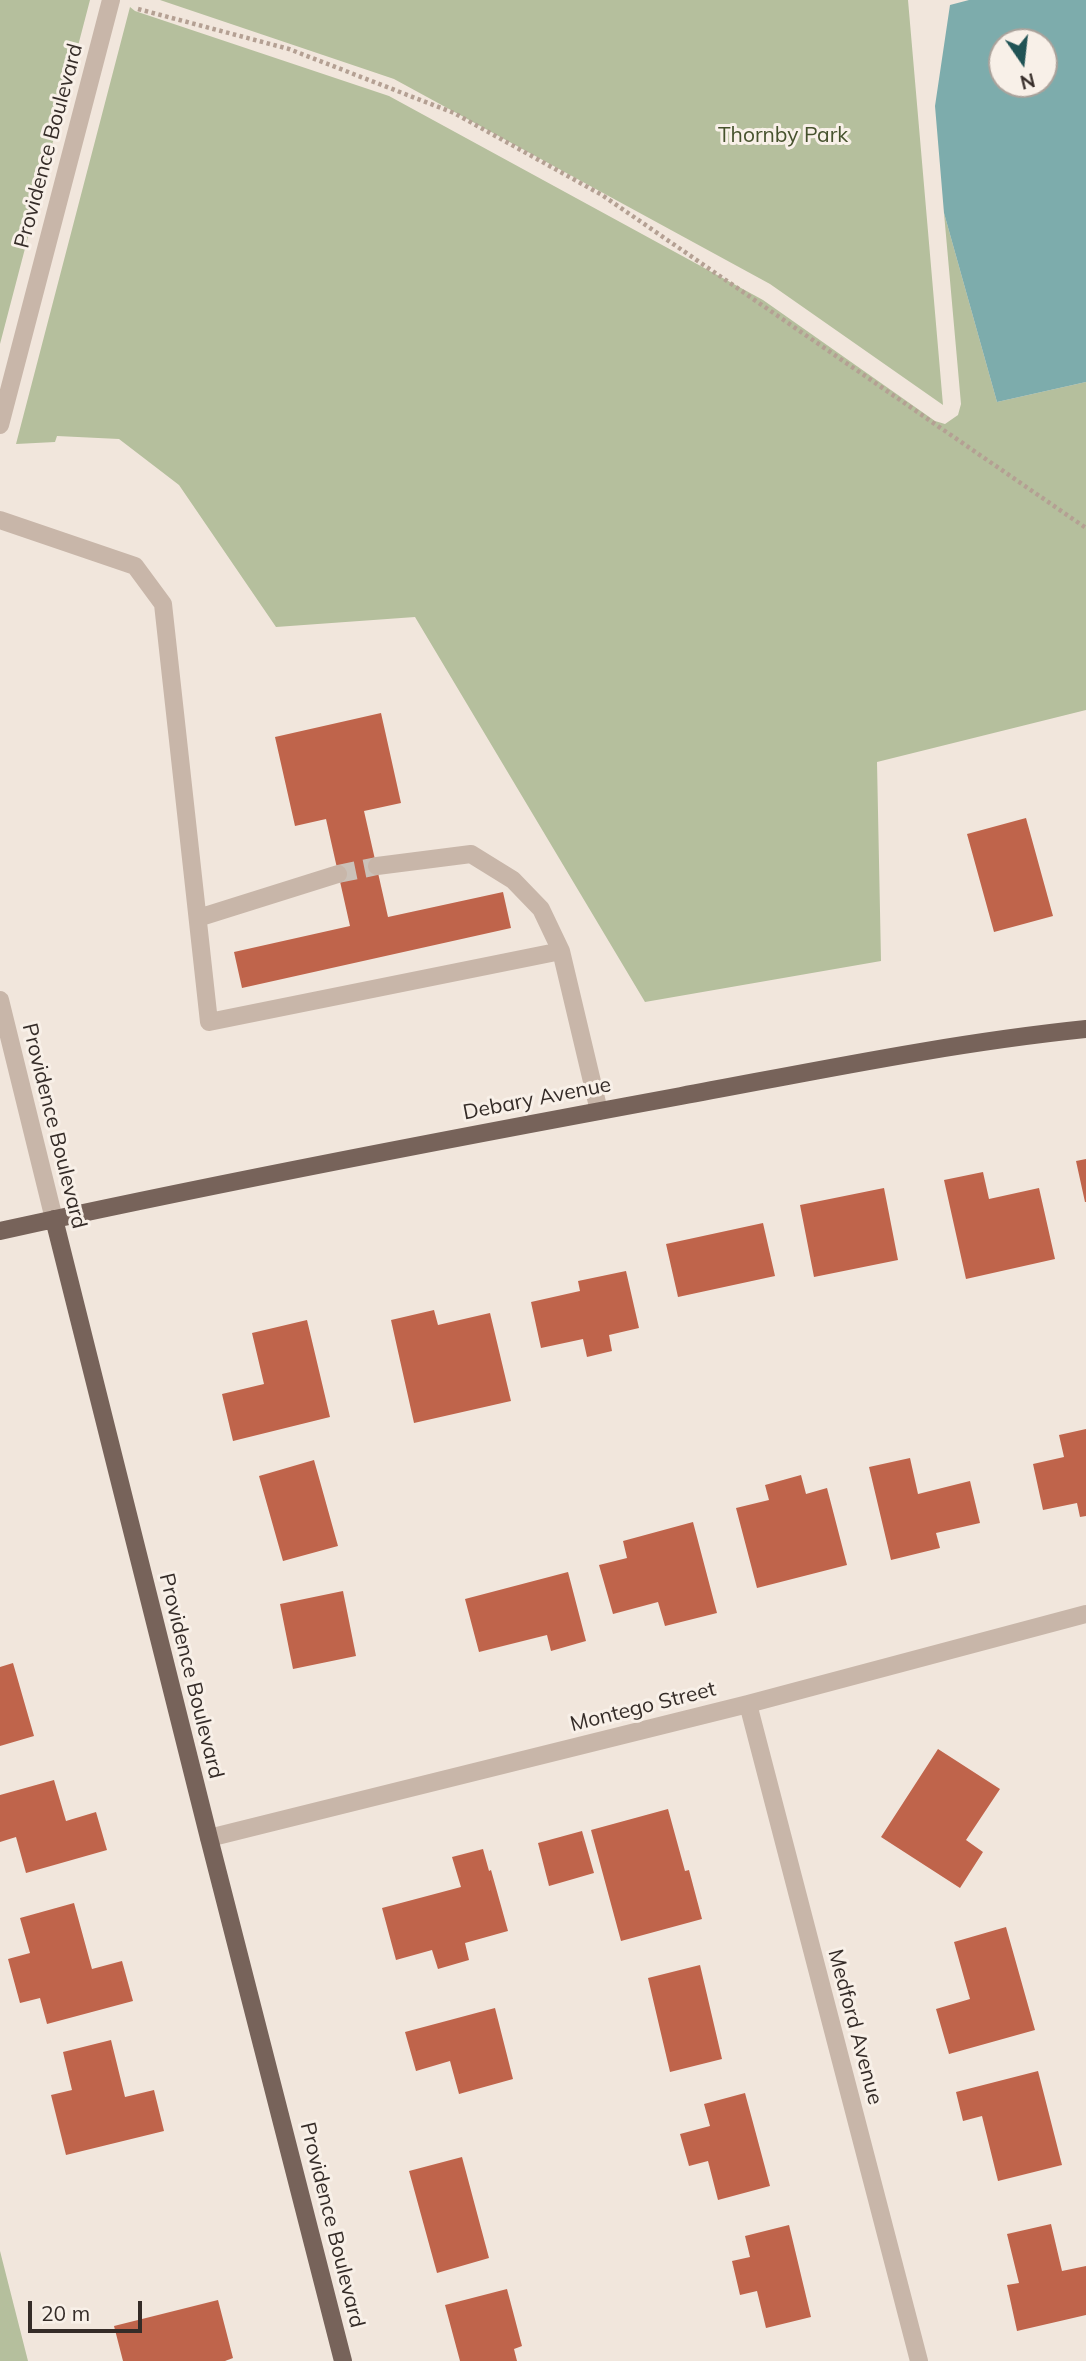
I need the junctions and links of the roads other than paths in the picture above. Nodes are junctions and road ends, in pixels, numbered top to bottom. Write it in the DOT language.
graph roads {
  1 [pos="110,1"];
  2 [pos="0,425"];
  3 [pos="0,520"];
  4 [pos="377,866"];
  5 [pos="338,874"];
  6 [pos="198,918"];
  7 [pos="561,951"];
  8 [pos="0,1000"];
  9 [pos="1086,1028"];
  10 [pos="599,1111"];
  11 [pos="54,1219"];
  12 [pos="0,1231"];
  13 [pos="1086,1614"];
  14 [pos="748,1704"];
  15 [pos="209,1838"];
  16 [pos="343,2361"];
  17 [pos="919,2361"];
  1 -- 2 [label="street, Providence Boulevard"];
  3 -- 6 [label="street"];
  4 -- 7 [label="street"];
  5 -- 6 [label="street"];
  6 -- 7 [label="street"];
  7 -- 10 [label="street"];
  8 -- 11 [label="street, Providence Boulevard"];
  9 -- 10 [label="main road, Debary Avenue"];
  10 -- 11 [label="main road, Debary Avenue"];
  11 -- 12 [label="main road, Debary Avenue"];
  11 -- 15 [label="main road, Providence Boulevard"];
  13 -- 14 [label="street, Montego Street"];
  14 -- 15 [label="street, Montego Street"];
  14 -- 17 [label="street, Medford Avenue"];
  15 -- 16 [label="main road, Providence Boulevard"];
}
